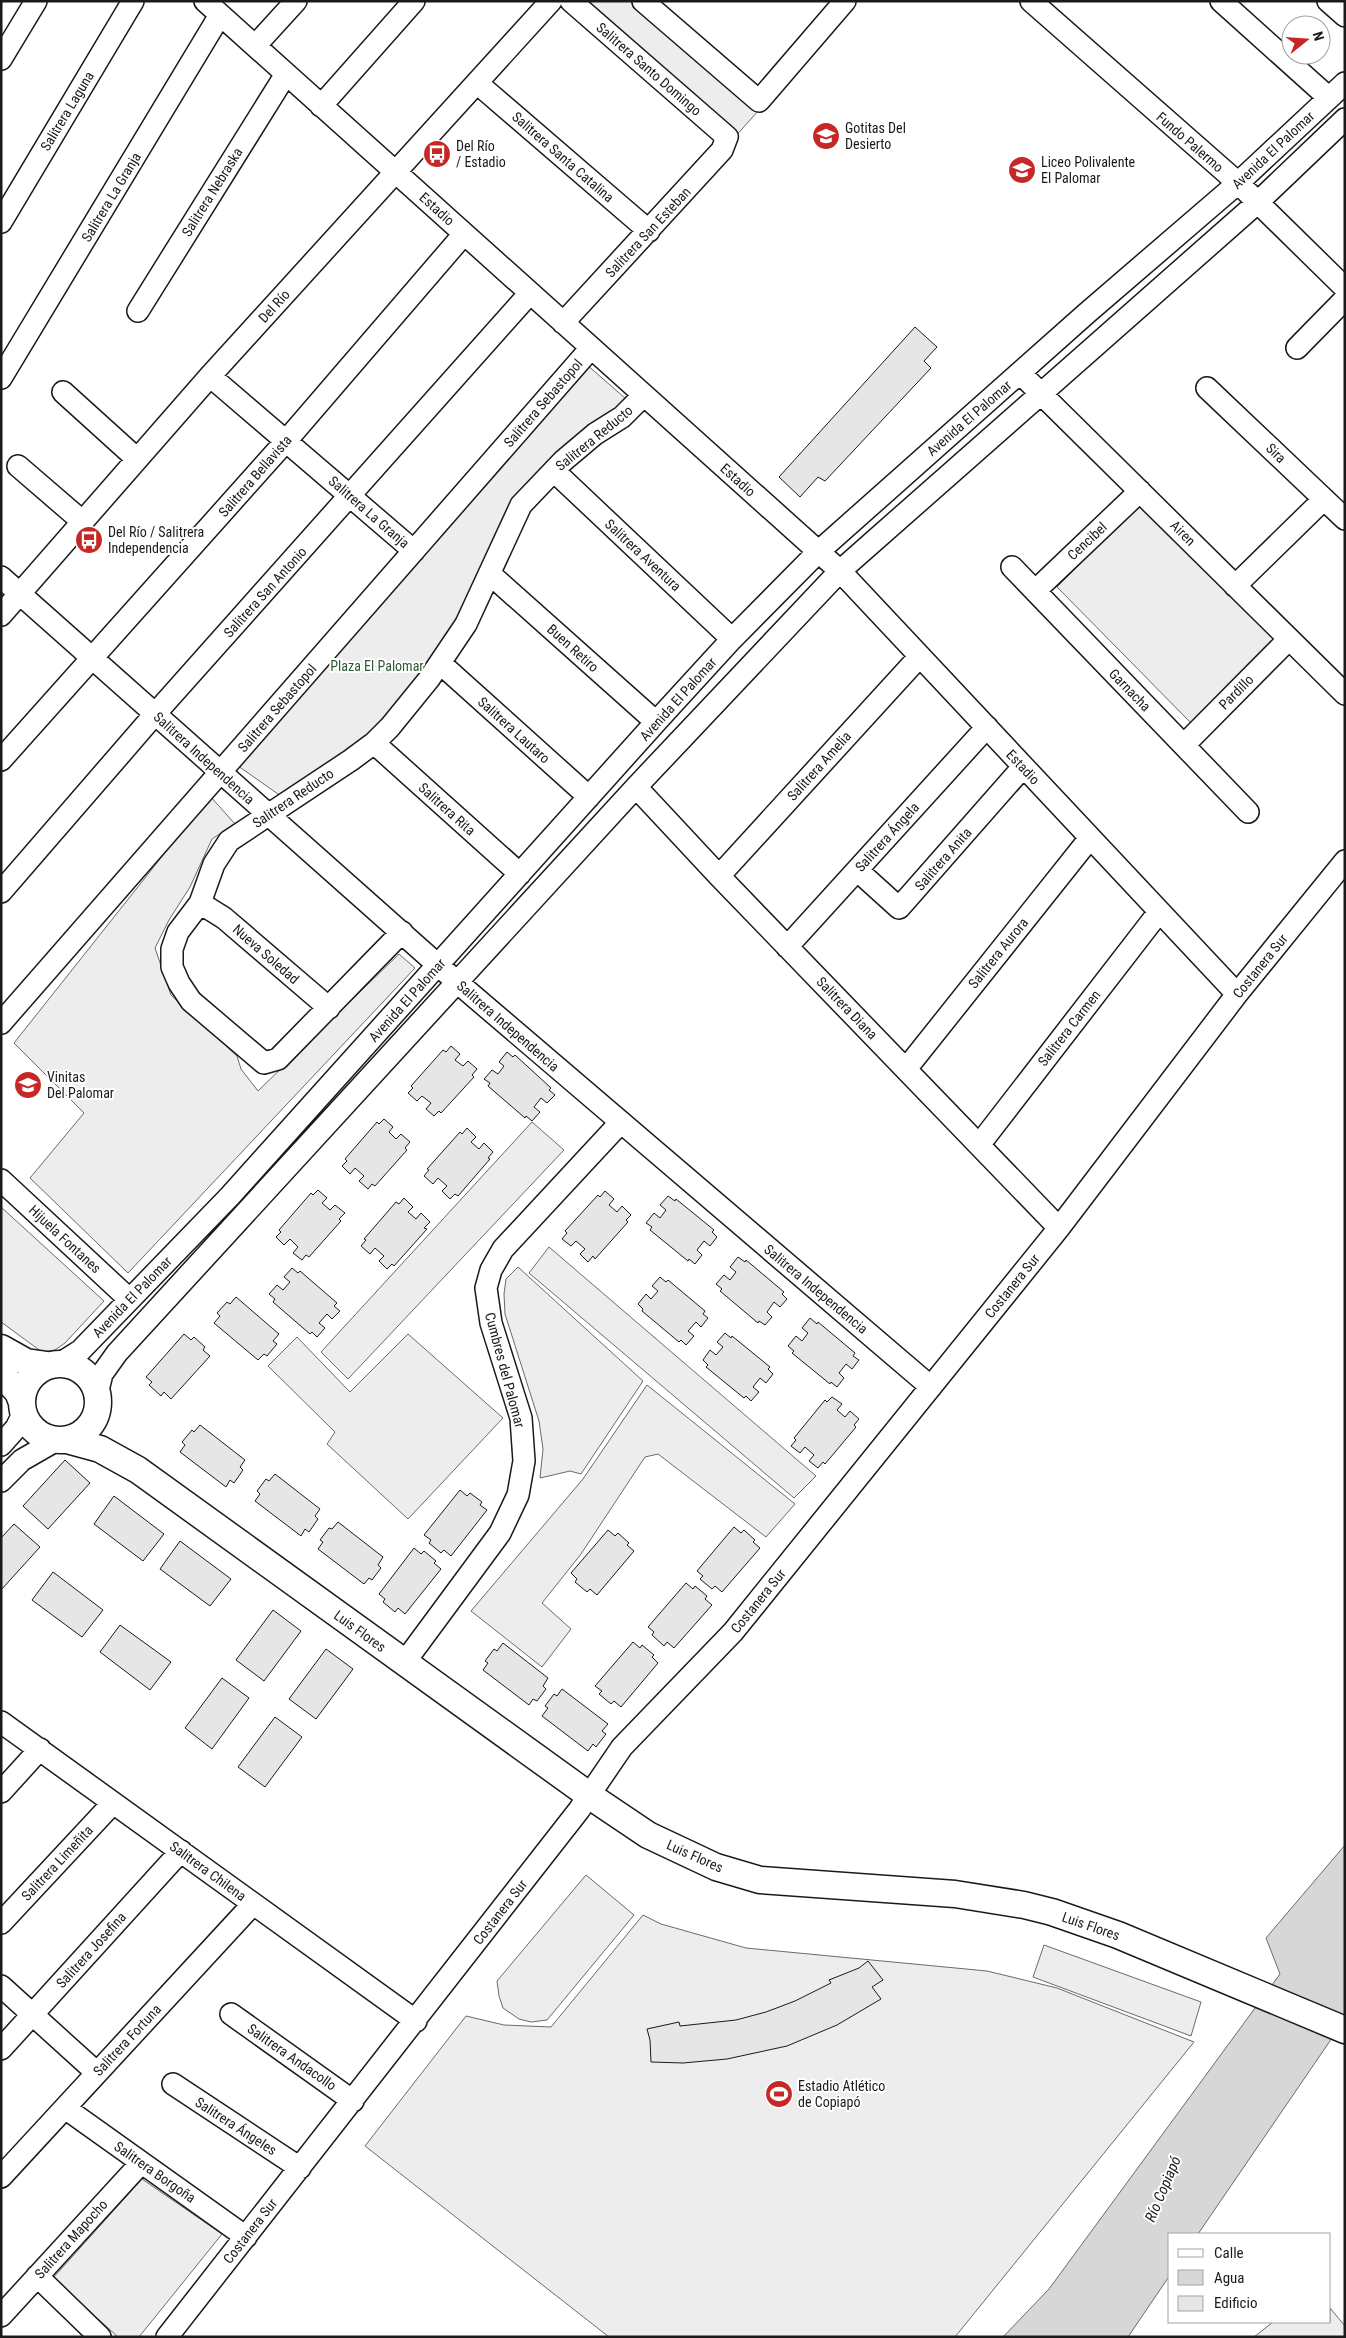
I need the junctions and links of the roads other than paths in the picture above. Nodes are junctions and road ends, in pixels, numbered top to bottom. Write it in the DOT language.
graph roads {
  1 [pos="36,1"];
  2 [pos="133,1"];
  3 [pos="205,1"];
  4 [pos="296,1"];
  5 [pos="414,1"];
  6 [pos="551,1"];
  7 [pos="571,1"];
  8 [pos="643,1"];
  9 [pos="1031,1"];
  10 [pos="1221,1"];
  11 [pos="1328,1"];
  12 [pos="839,3"];
  13 [pos="220,16"];
  14 [pos="1345,16"];
  15 [pos="255,46"];
  16 [pos="1,59"];
  17 [pos="286,74"];
  18 [pos="477,83"];
  19 [pos="1345,83"];
  20 [pos="1329,98"];
  21 [pos="321,106"];
  22 [pos="1345,119"];
  23 [pos="727,136"];
  24 [pos="396,172"];
  25 [pos="1238,184"];
  26 [pos="1257,202"];
  27 [pos="1,222"];
  28 [pos="649,231"];
  29 [pos="464,234"];
  30 [pos="1345,288"];
  31 [pos="530,293"];
  32 [pos="1345,299"];
  33 [pos="138,311"];
  34 [pos="564,323"];
  35 [pos="591,348"];
  36 [pos="1297,348"];
  37 [pos="1020,373"];
  38 [pos="210,376"];
  39 [pos="1,378"];
  40 [pos="1207,388"];
  41 [pos="63,392"];
  42 [pos="1042,394"];
  43 [pos="644,395"];
  44 [pos="286,441"];
  45 [pos="137,459"];
  46 [pos="18,466"];
  47 [pos="554,471"];
  48 [pos="1140,491"];
  49 [pos="351,496"];
  50 [pos="1324,499"];
  51 [pos="1345,519"];
  52 [pos="83,522"];
  53 [pos="414,551"];
  54 [pos="818,552"];
  55 [pos="1012,568"];
  56 [pos="840,572"];
  57 [pos="490,574"];
  58 [pos="1,577"];
  59 [pos="1235,586"];
  60 [pos="1035,591"];
  61 [pos="20,594"];
  62 [pos="1,615"];
  63 [pos="732,639"];
  64 [pos="1289,639"];
  65 [pos="920,656"];
  66 [pos="93,659"];
  67 [pos="440,663"];
  68 [pos="1345,694"];
  69 [pos="155,714"];
  70 [pos="656,722"];
  71 [pos="987,728"];
  72 [pos="374,743"];
  73 [pos="1184,745"];
  74 [pos="1,760"];
  75 [pos="1023,766"];
  76 [pos="221,772"];
  77 [pos="636,787"];
  78 [pos="589,797"];
  79 [pos="1248,812"];
  80 [pos="268,814"];
  81 [pos="1090,838"];
  82 [pos="1345,862"];
  83 [pos="857,870"];
  84 [pos="520,874"];
  85 [pos="719,876"];
  86 [pos="1,892"];
  87 [pos="200,903"];
  88 [pos="1160,912"];
  89 [pos="402,932"];
  90 [pos="787,947"];
  91 [pos="438,965"];
  92 [pos="457,982"];
  93 [pos="1237,994"];
  94 [pos="329,1008"];
  95 [pos="1,1023"];
  96 [pos="906,1069"];
  97 [pos="621,1122"];
  98 [pos="979,1145"];
  99 [pos="1,1180"];
  100 [pos="1059,1228"];
  101 [pos="129,1299"];
  102 [pos="1,1348"];
  103 [pos="54,1364"];
  104 [pos="1,1374"];
  105 [pos="931,1387"];
  106 [pos="97,1403"];
  107 [pos="22,1407"];
  108 [pos="61,1440"];
  109 [pos="1,1446"];
  110 [pos="138,1470"];
  111 [pos="1,1481"];
  112 [pos="404,1663"];
  113 [pos="1,1722"];
  114 [pos="40,1749"];
  115 [pos="1,1792"];
  116 [pos="590,1796"];
  117 [pos="113,1803"];
  118 [pos="181,1851"];
  119 [pos="253,1904"];
  120 [pos="1,1923"];
  121 [pos="1,1986"];
  122 [pos="33,2014"];
  123 [pos="231,2014"];
  124 [pos="416,2021"];
  125 [pos="1345,2030"];
  126 [pos="1,2049"];
  127 [pos="97,2073"];
  128 [pos="173,2084"];
  129 [pos="353,2101"];
  130 [pos="65,2108"];
  131 [pos="142,2163"];
  132 [pos="300,2168"];
  133 [pos="1,2177"];
  134 [pos="246,2237"];
  135 [pos="37,2276"];
  136 [pos="1,2316"];
  137 [pos="100,2337"];
  138 [pos="167,2337"];
  1 -- 16 [label="street"];
  2 -- 27 [label="street, Salitrera Laguna"];
  3 -- 13 [label="street, Estadio"];
  4 -- 15 [label="street"];
  5 -- 21 [label="street"];
  6 -- 18 [label="street, Del Río"];
  7 -- 23 [label="street, Salitrera Santo Domingo"];
  8 -- 12 [label="street"];
  9 -- 25 [label="street, Fundo Palermo"];
  10 -- 20 [label="street"];
  11 -- 14 [label="street"];
  13 -- 15 [label="street, Estadio"];
  13 -- 39 [label="street, Salitrera La Granja"];
  15 -- 17 [label="street, Estadio"];
  17 -- 21 [label="street, Estadio"];
  17 -- 33 [label="street, Salitrera Nebraska"];
  18 -- 24 [label="street, Del Río"];
  18 -- 28 [label="street, Salitrera Santa Catalina"];
  19 -- 20 [label="street, Avenida El Palomar"];
  20 -- 25 [label="street, Avenida El Palomar"];
  21 -- 24 [label="street, Estadio"];
  22 -- 26 [label="street, Avenida El Palomar"];
  23 -- 28 [label="street, Salitrera San Esteban"];
  24 -- 29 [label="street, Estadio"];
  24 -- 38 [label="street, Del Río"];
  25 -- 26 [label="street, Fundo Palermo"];
  25 -- 37 [label="street, Avenida El Palomar"];
  26 -- 30 [label="street, Fundo Palermo"];
  26 -- 42 [label="street, Avenida El Palomar"];
  28 -- 34 [label="street, Salitrera San Esteban"];
  29 -- 31 [label="street, Estadio"];
  29 -- 44 [label="street, Salitrera Bellavista"];
  31 -- 34 [label="street, Estadio"];
  31 -- 49 [label="street, Salitrera San Antonio"];
  32 -- 36 [label="street"];
  34 -- 35 [label="street, Estadio"];
  35 -- 43 [label="street, Estadio"];
  35 -- 53 [label="street, Salitrera Sebastopol"];
  37 -- 42 [label="street, Airen"];
  37 -- 54 [label="street, Avenida El Palomar"];
  38 -- 44 [label="street, Salitrera La Granja"];
  38 -- 45 [label="street, Del Río"];
  40 -- 50 [label="street, Sira"];
  41 -- 45 [label="street"];
  42 -- 48 [label="street, Airen"];
  42 -- 56 [label="street, Avenida El Palomar"];
  43 -- 47 [label="street, Salitrera Reducto"];
  43 -- 54 [label="street, Estadio"];
  44 -- 49 [label="street, Salitrera La Granja"];
  44 -- 66 [label="street, Salitrera Bellavista"];
  45 -- 52 [label="street, Del Río"];
  46 -- 52 [label="street"];
  47 -- 57 [label="street, Salitrera Reducto"];
  47 -- 63 [label="street, Salitrera Aventura"];
  48 -- 59 [label="street, Airen"];
  48 -- 60 [label="street, Cencibel"];
  49 -- 53 [label="street, Salitrera La Granja"];
  49 -- 69 [label="street, Salitrera San Antonio"];
  50 -- 51 [label="street, Sira"];
  50 -- 59 [label="street"];
  52 -- 61 [label="street, Del Río"];
  53 -- 76 [label="street, Salitrera Sebastopol"];
  54 -- 56 [label="street, Estadio"];
  54 -- 63 [label="street, Avenida El Palomar"];
  55 -- 60 [label="street, Garnacha"];
  56 -- 65 [label="street, Estadio"];
  56 -- 77 [label="street, Avenida El Palomar"];
  57 -- 67 [label="street, Salitrera Reducto"];
  57 -- 70 [label="street, Buen Retiro"];
  58 -- 61 [label="street, Salitrera Independencia"];
  59 -- 64 [label="street, Airen"];
  60 -- 73 [label="street, Garnacha"];
  61 -- 62 [label="street, Del Río"];
  61 -- 66 [label="street, Salitrera Independencia"];
  63 -- 70 [label="street, Avenida El Palomar"];
  64 -- 68 [label="street, Airen"];
  64 -- 73 [label="street, Pardillo"];
  65 -- 71 [label="street, Estadio"];
  65 -- 85 [label="street, Salitrera Amelia"];
  66 -- 69 [label="street, Salitrera Independencia"];
  66 -- 74 [label="street, Salitrera Bellavista"];
  67 -- 72 [label="street, Salitrera Reducto"];
  67 -- 78 [label="street, Salitrera Lautaro"];
  69 -- 76 [label="street, Salitrera Independencia"];
  69 -- 86 [label="street, Salitrera San Antonio"];
  70 -- 78 [label="street, Avenida El Palomar"];
  71 -- 75 [label="street, Estadio"];
  71 -- 83 [label="street, Salitrera Ángela"];
  72 -- 80 [label="street, Salitrera Reducto"];
  72 -- 84 [label="street, Salitrera Rita"];
  73 -- 79 [label="street, Garnacha"];
  75 -- 81 [label="street, Estadio"];
  75 -- 83 [label="street, Salitrera Anita"];
  76 -- 80 [label="street, Salitrera Independencia"];
  76 -- 95 [label="street, Salitrera Sebastopol"];
  77 -- 85 [label="street, Salitrera Diana"];
  77 -- 92 [label="street, Avenida El Palomar"];
  78 -- 84 [label="street, Avenida El Palomar"];
  80 -- 87 [label="street, Salitrera Reducto"];
  80 -- 89 [label="street, Salitrera Independencia"];
  81 -- 88 [label="street, Estadio"];
  81 -- 96 [label="street, Salitrera Aurora"];
  82 -- 93 [label="street, Costanera Sur"];
  83 -- 90 [label="street, Salitrera Ángela"];
  84 -- 91 [label="street, Avenida El Palomar"];
  85 -- 90 [label="street, Salitrera Diana"];
  87 -- 94 [label="street, Nueva Soledad"];
  87 -- 94 [label="street, Salitrera Reducto"];
  88 -- 93 [label="street, Estadio"];
  88 -- 98 [label="street, Salitrera Carmen"];
  89 -- 91 [label="street, Salitrera Independencia"];
  89 -- 94 [label="street, Salitrera Reducto"];
  90 -- 96 [label="street, Salitrera Diana"];
  91 -- 92 [label="street, Salitrera Independencia"];
  91 -- 101 [label="street, Avenida El Palomar"];
  92 -- 97 [label="street, Salitrera Independencia"];
  92 -- 106 [label="street, Avenida El Palomar"];
  93 -- 100 [label="street, Costanera Sur"];
  96 -- 98 [label="street, Salitrera Diana"];
  97 -- 105 [label="street, Salitrera Independencia"];
  97 -- 112 [label="street, Cumbres del Palomar"];
  98 -- 100 [label="street, Salitrera Diana"];
  99 -- 101 [label="street, Hijuela Fontanes"];
  100 -- 105 [label="street, Costanera Sur"];
  101 -- 103 [label="street, Avenida El Palomar"];
  102 -- 103 [label="main road"];
  103 -- 106 [label="main road"];
  103 -- 107 [label="main road"];
  104 -- 107 [label="main road"];
  105 -- 116 [label="street, Costanera Sur"];
  106 -- 108 [label="main road"];
  106 -- 110 [label="main road, Luis Flores"];
  107 -- 108 [label="main road"];
  107 -- 109 [label="street"];
  108 -- 110 [label="main road, Luis Flores"];
  108 -- 111 [label="street"];
  110 -- 112 [label="main road, Luis Flores"];
  112 -- 116 [label="main road, Luis Flores"];
  113 -- 114 [label="street, Salitrera Chilena"];
  114 -- 115 [label="street"];
  114 -- 117 [label="street, Salitrera Chilena"];
  116 -- 124 [label="street, Costanera Sur"];
  116 -- 125 [label="main road, Luis Flores"];
  117 -- 118 [label="street, Salitrera Chilena"];
  117 -- 120 [label="street, Salitrera Limeñita"];
  118 -- 119 [label="street, Salitrera Chilena"];
  118 -- 122 [label="street, Salitrera Josefina"];
  119 -- 124 [label="street, Salitrera Chilena"];
  119 -- 127 [label="street, Salitrera Fortuna"];
  121 -- 122 [label="street"];
  122 -- 126 [label="street, Salitrera Josefina"];
  122 -- 127 [label="street"];
  123 -- 129 [label="street, Salitrera Andacollo"];
  124 -- 129 [label="street, Costanera Sur"];
  127 -- 130 [label="street, Salitrera Fortuna"];
  128 -- 132 [label="street, Salitrera Ángeles"];
  129 -- 132 [label="street, Costanera Sur"];
  130 -- 131 [label="street, Salitrera Borgoña"];
  130 -- 133 [label="street, Salitrera Fortuna"];
  131 -- 134 [label="street, Salitrera Borgoña"];
  131 -- 135 [label="street, Salitrera Mapocho"];
  132 -- 134 [label="street, Costanera Sur"];
  134 -- 138 [label="street, Costanera Sur"];
  135 -- 136 [label="street, Salitrera Mapocho"];
  135 -- 137 [label="street"];
}
